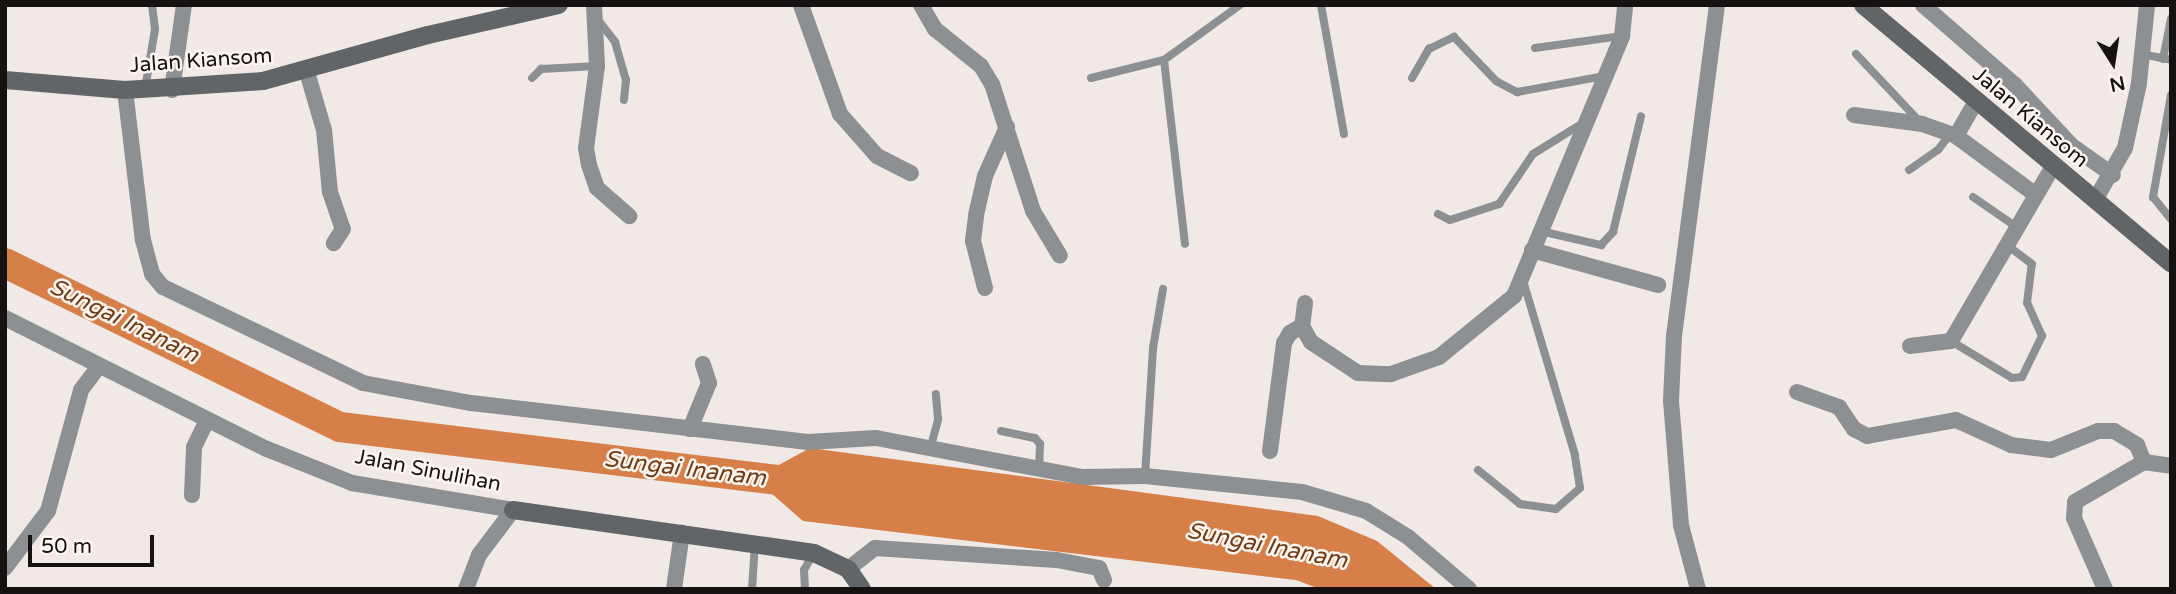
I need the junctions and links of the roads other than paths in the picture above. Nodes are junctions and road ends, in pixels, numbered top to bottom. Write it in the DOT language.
graph roads {
  1 [pos="152,5"];
  2 [pos="184,5"];
  3 [pos="559,5"];
  4 [pos="801,5"];
  5 [pos="921,5"];
  6 [pos="1240,5"];
  7 [pos="1321,5"];
  8 [pos="1625,5"];
  9 [pos="1717,5"];
  10 [pos="1863,5"];
  11 [pos="1923,5"];
  12 [pos="2147,5"];
  13 [pos="594,10"];
  14 [pos="2171,19"];
  15 [pos="1622,36"];
  16 [pos="1535,48"];
  17 [pos="1856,54"];
  18 [pos="2141,54"];
  19 [pos="1164,60"];
  20 [pos="2167,60"];
  21 [pos="597,66"];
  22 [pos="307,72"];
  23 [pos="1607,75"];
  24 [pos="532,78"];
  25 [pos="1091,78"];
  26 [pos="1412,78"];
  27 [pos="5,80"];
  28 [pos="145,89"];
  29 [pos="125,90"];
  30 [pos="172,90"];
  31 [pos="2171,96"];
  32 [pos="624,100"];
  33 [pos="1975,103"];
  34 [pos="1854,115"];
  35 [pos="1641,116"];
  36 [pos="1589,120"];
  37 [pos="1922,124"];
  38 [pos="1007,127"];
  39 [pos="1344,134"];
  40 [pos="1953,135"];
  41 [pos="2052,168"];
  42 [pos="1909,170"];
  43 [pos="911,173"];
  44 [pos="2113,175"];
  45 [pos="2036,195"];
  46 [pos="1973,197"];
  47 [pos="2095,200"];
  48 [pos="1438,214"];
  49 [pos="629,216"];
  50 [pos="2171,219"];
  51 [pos="2018,228"];
  52 [pos="1538,231"];
  53 [pos="334,243"];
  54 [pos="1185,244"];
  55 [pos="2008,246"];
  56 [pos="1532,250"];
  57 [pos="1060,256"];
  58 [pos="2171,263"];
  59 [pos="1523,281"];
  60 [pos="1658,285"];
  61 [pos="985,288"];
  62 [pos="1163,289"];
  63 [pos="1305,303"];
  64 [pos="5,318"];
  65 [pos="1302,326"];
  66 [pos="1951,341"];
  67 [pos="1910,346"];
  68 [pos="703,364"];
  69 [pos="99,366"];
  70 [pos="1797,392"];
  71 [pos="936,394"];
  72 [pos="207,420"];
  73 [pos="690,429"];
  74 [pos="1002,431"];
  75 [pos="931,446"];
  76 [pos="1269,451"];
  77 [pos="2144,462"];
  78 [pos="2171,466"];
  79 [pos="1039,470"];
  80 [pos="1478,470"];
  81 [pos="1146,476"];
  82 [pos="192,495"];
  83 [pos="513,510"];
  84 [pos="681,533"];
  85 [pos="755,544"];
  86 [pos="814,553"];
  87 [pos="5,568"];
  88 [pos="848,569"];
  89 [pos="1104,580"];
  90 [pos="670,587"];
  91 [pos="466,589"];
  92 [pos="752,589"];
  93 [pos="805,589"];
  94 [pos="862,589"];
  95 [pos="1469,589"];
  96 [pos="1698,589"];
  97 [pos="2105,589"];
  1 -- 28 [label="lane"];
  2 -- 30 [label="street"];
  3 -- 22 [label="street, Jalan Kiansom"];
  4 -- 43 [label="street"];
  5 -- 38 [label="street"];
  6 -- 19 [label="lane"];
  7 -- 39 [label="lane"];
  8 -- 15 [label="street"];
  9 -- 96 [label="street"];
  10 -- 33 [label="street, Jalan Kiansom"];
  11 -- 44 [label="street"];
  12 -- 18 [label="street"];
  13 -- 21 [label="street"];
  13 -- 32 [label="lane"];
  14 -- 20 [label="lane"];
  15 -- 16 [label="lane"];
  15 -- 23 [label="street"];
  17 -- 37 [label="lane"];
  18 -- 20 [label="lane"];
  18 -- 44 [label="street"];
  19 -- 25 [label="lane"];
  19 -- 54 [label="lane"];
  21 -- 24 [label="lane"];
  21 -- 49 [label="street"];
  22 -- 30 [label="street, Jalan Kiansom"];
  22 -- 53 [label="street"];
  23 -- 26 [label="lane"];
  23 -- 36 [label="street"];
  27 -- 29 [label="street, Jalan Kiansom"];
  28 -- 29 [label="street, Jalan Kiansom"];
  28 -- 30 [label="street, Jalan Kiansom"];
  29 -- 73 [label="street"];
  31 -- 50 [label="lane"];
  33 -- 40 [label="street"];
  33 -- 41 [label="street, Jalan Kiansom"];
  34 -- 37 [label="street"];
  35 -- 52 [label="lane"];
  36 -- 48 [label="lane"];
  36 -- 52 [label="street"];
  37 -- 40 [label="street"];
  38 -- 57 [label="street"];
  38 -- 61 [label="street"];
  40 -- 42 [label="lane"];
  40 -- 45 [label="street"];
  41 -- 45 [label="street"];
  41 -- 47 [label="street, Jalan Kiansom"];
  44 -- 47 [label="street"];
  45 -- 51 [label="street"];
  46 -- 51 [label="lane"];
  47 -- 58 [label="street, Jalan Kiansom"];
  51 -- 55 [label="street"];
  52 -- 56 [label="street"];
  55 -- 66 [label="street"];
  55 -- 66 [label="lane"];
  56 -- 59 [label="street"];
  56 -- 60 [label="street"];
  59 -- 65 [label="street"];
  59 -- 80 [label="lane"];
  62 -- 81 [label="lane"];
  63 -- 65 [label="street"];
  64 -- 69 [label="street, Jalan Sinulihan"];
  65 -- 76 [label="street"];
  66 -- 67 [label="street"];
  68 -- 73 [label="street"];
  69 -- 72 [label="street, Jalan Sinulihan"];
  69 -- 87 [label="street"];
  70 -- 77 [label="street"];
  71 -- 75 [label="lane"];
  72 -- 82 [label="street"];
  72 -- 83 [label="street, Jalan Sinulihan"];
  73 -- 75 [label="street"];
  74 -- 79 [label="lane"];
  75 -- 79 [label="street"];
  77 -- 78 [label="street"];
  77 -- 97 [label="street"];
  79 -- 81 [label="street"];
  81 -- 95 [label="street"];
  83 -- 84 [label="street, Jalan Sinulihan"];
  83 -- 91 [label="street"];
  84 -- 85 [label="street, Jalan Sinulihan"];
  84 -- 90 [label="street"];
  85 -- 86 [label="street, Jalan Sinulihan"];
  85 -- 92 [label="lane"];
  86 -- 88 [label="street, Jalan Sinulihan"];
  86 -- 93 [label="lane"];
  88 -- 89 [label="street"];
  88 -- 94 [label="street, Jalan Sinulihan"];
}
